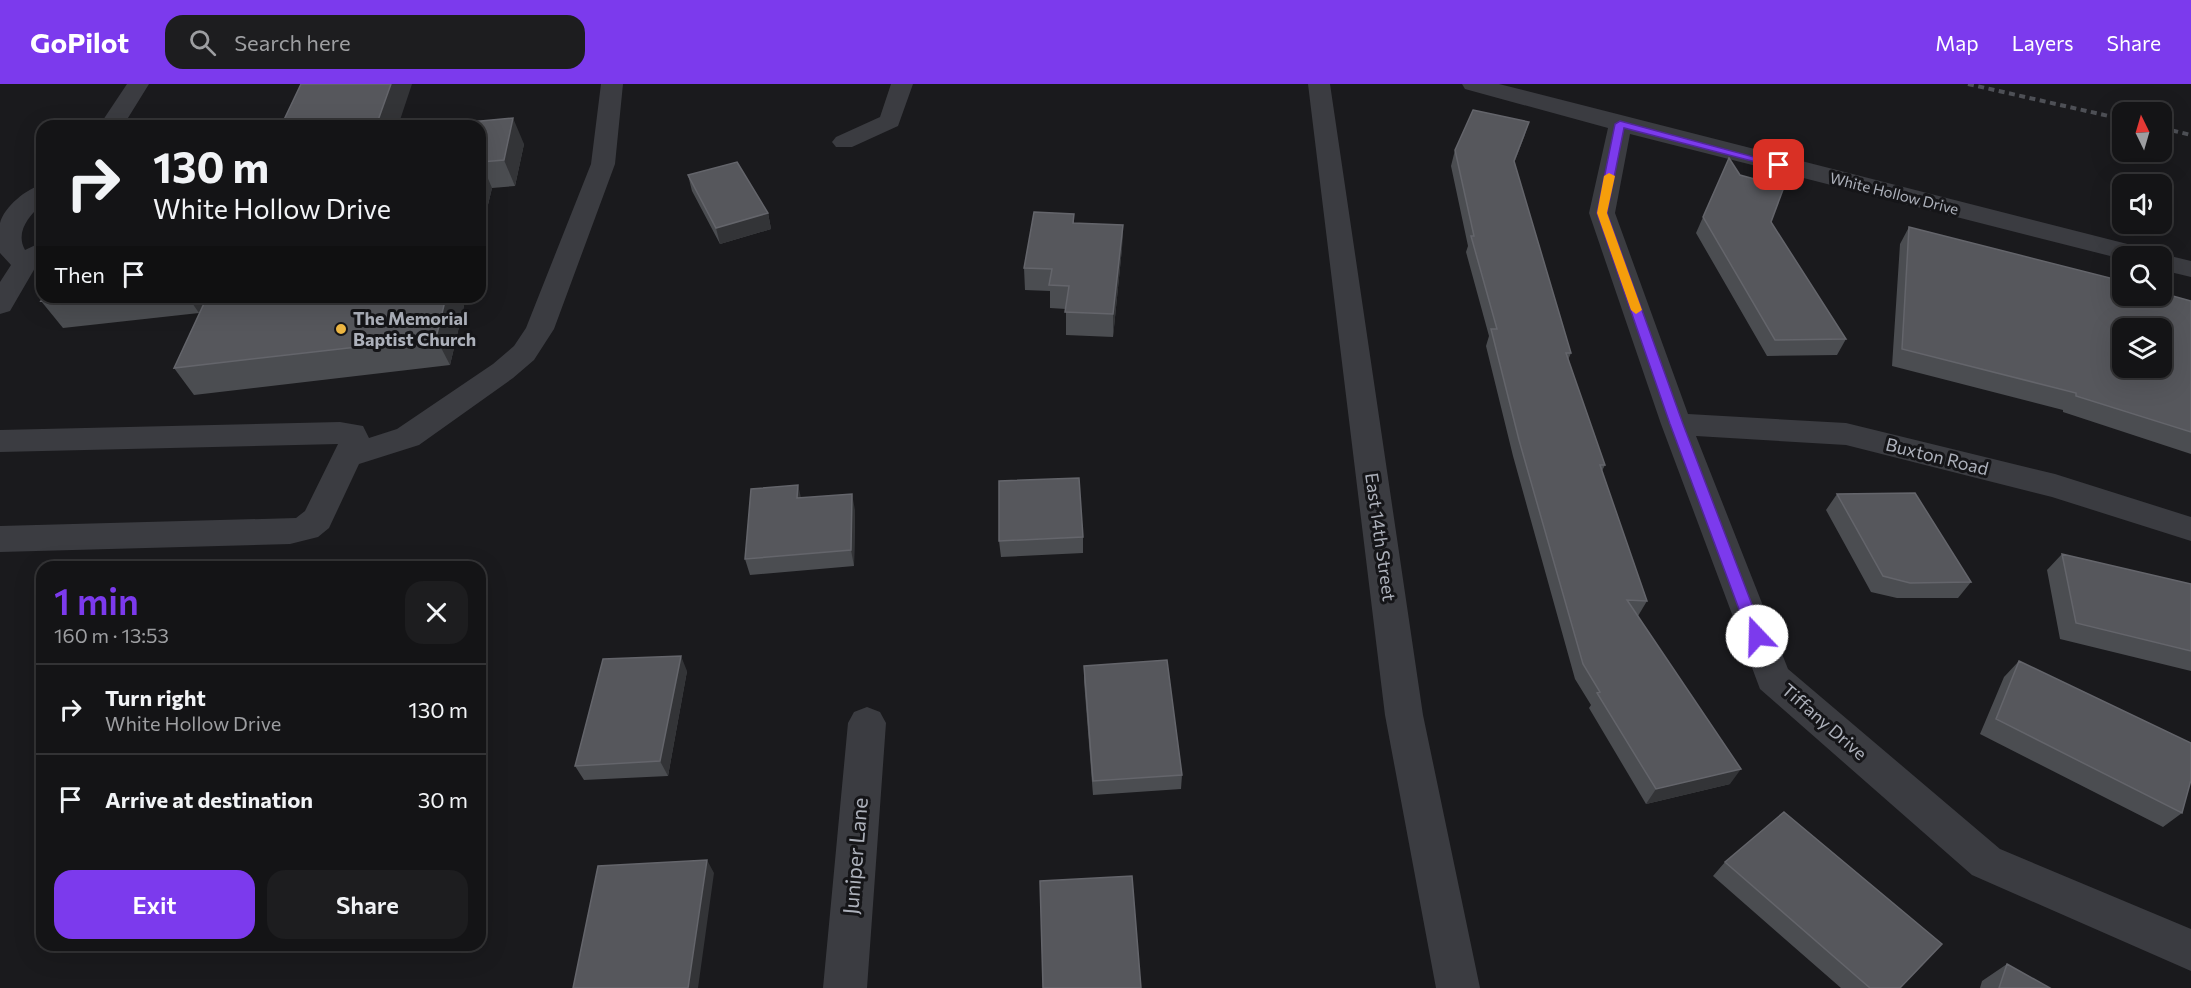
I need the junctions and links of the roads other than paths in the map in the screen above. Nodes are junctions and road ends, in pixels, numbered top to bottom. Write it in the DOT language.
graph roads {
  1 [pos="138,84"];
  2 [pos="612,84"];
  3 [pos="902,84"];
  4 [pos="1318,84"];
  5 [pos="1473,84"];
  6 [pos="115,120"];
  7 [pos="1620,124"];
  8 [pos="844,142"];
  9 [pos="36,197"];
  10 [pos="2112,248"];
  11 [pos="33,256"];
  12 [pos="2172,264"];
  13 [pos="2191,269"];
  14 [pos="0,305"];
  15 [pos="1677,424"];
  16 [pos="0,441"];
  17 [pos="348,456"];
  18 [pos="2191,529"];
  19 [pos="0,539"];
  20 [pos="867,723"];
  21 [pos="2191,950"];
  22 [pos="845,988"];
  23 [pos="1458,988"];
  1 -- 6 [label="street"];
  2 -- 17 [label="street"];
  3 -- 8 [label="street"];
  4 -- 23 [label="street, East 14th Street"];
  5 -- 7 [label="street, White Hollow Drive"];
  7 -- 10 [label="street, White Hollow Drive"];
  7 -- 15 [label="street, Tiffany Drive"];
  9 -- 11 [label="street"];
  11 -- 14 [label="street"];
  12 -- 13 [label="street"];
  15 -- 18 [label="street, Buxton Road"];
  15 -- 21 [label="street, Tiffany Drive"];
  16 -- 17 [label="street"];
  17 -- 19 [label="street"];
  20 -- 22 [label="street, Juniper Lane"];
}
